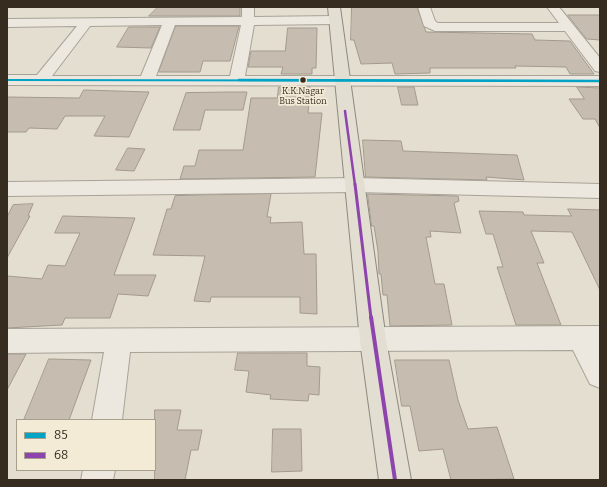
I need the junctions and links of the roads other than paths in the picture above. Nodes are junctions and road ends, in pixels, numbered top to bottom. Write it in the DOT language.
graph roads {
  1 [pos="424,7"];
  2 [pos="553,7"];
  3 [pos="334,13"];
  4 [pos="248,14"];
  5 [pos="87,22"];
  6 [pos="170,22"];
  7 [pos="7,23"];
  8 [pos="568,27"];
  9 [pos="600,68"];
  10 [pos="7,80"];
  11 [pos="41,80"];
  12 [pos="146,81"];
  13 [pos="237,81"];
  14 [pos="341,81"];
  15 [pos="600,81"];
  16 [pos="356,185"];
  17 [pos="7,189"];
  18 [pos="600,191"];
  19 [pos="590,338"];
  20 [pos="119,339"];
  21 [pos="373,340"];
  22 [pos="7,341"];
  23 [pos="600,375"];
  24 [pos="106,419"];
  25 [pos="395,480"];
  1 -- 8 [label="street"];
  2 -- 8 [label="street"];
  3 -- 4 [label="street"];
  3 -- 14 [label="main road"];
  4 -- 6 [label="street"];
  4 -- 13 [label="street"];
  5 -- 6 [label="street"];
  5 -- 7 [label="street"];
  5 -- 11 [label="street"];
  6 -- 12 [label="street"];
  8 -- 9 [label="street"];
  10 -- 11 [label="street"];
  11 -- 12 [label="street"];
  12 -- 13 [label="street"];
  13 -- 14 [label="street"];
  14 -- 15 [label="street"];
  14 -- 16 [label="main road"];
  16 -- 17 [label="street"];
  16 -- 18 [label="street"];
  16 -- 21 [label="main road"];
  19 -- 21 [label="street"];
  19 -- 23 [label="street"];
  20 -- 21 [label="street"];
  20 -- 22 [label="street"];
  20 -- 24 [label="street"];
  21 -- 25 [label="main road"];
}
